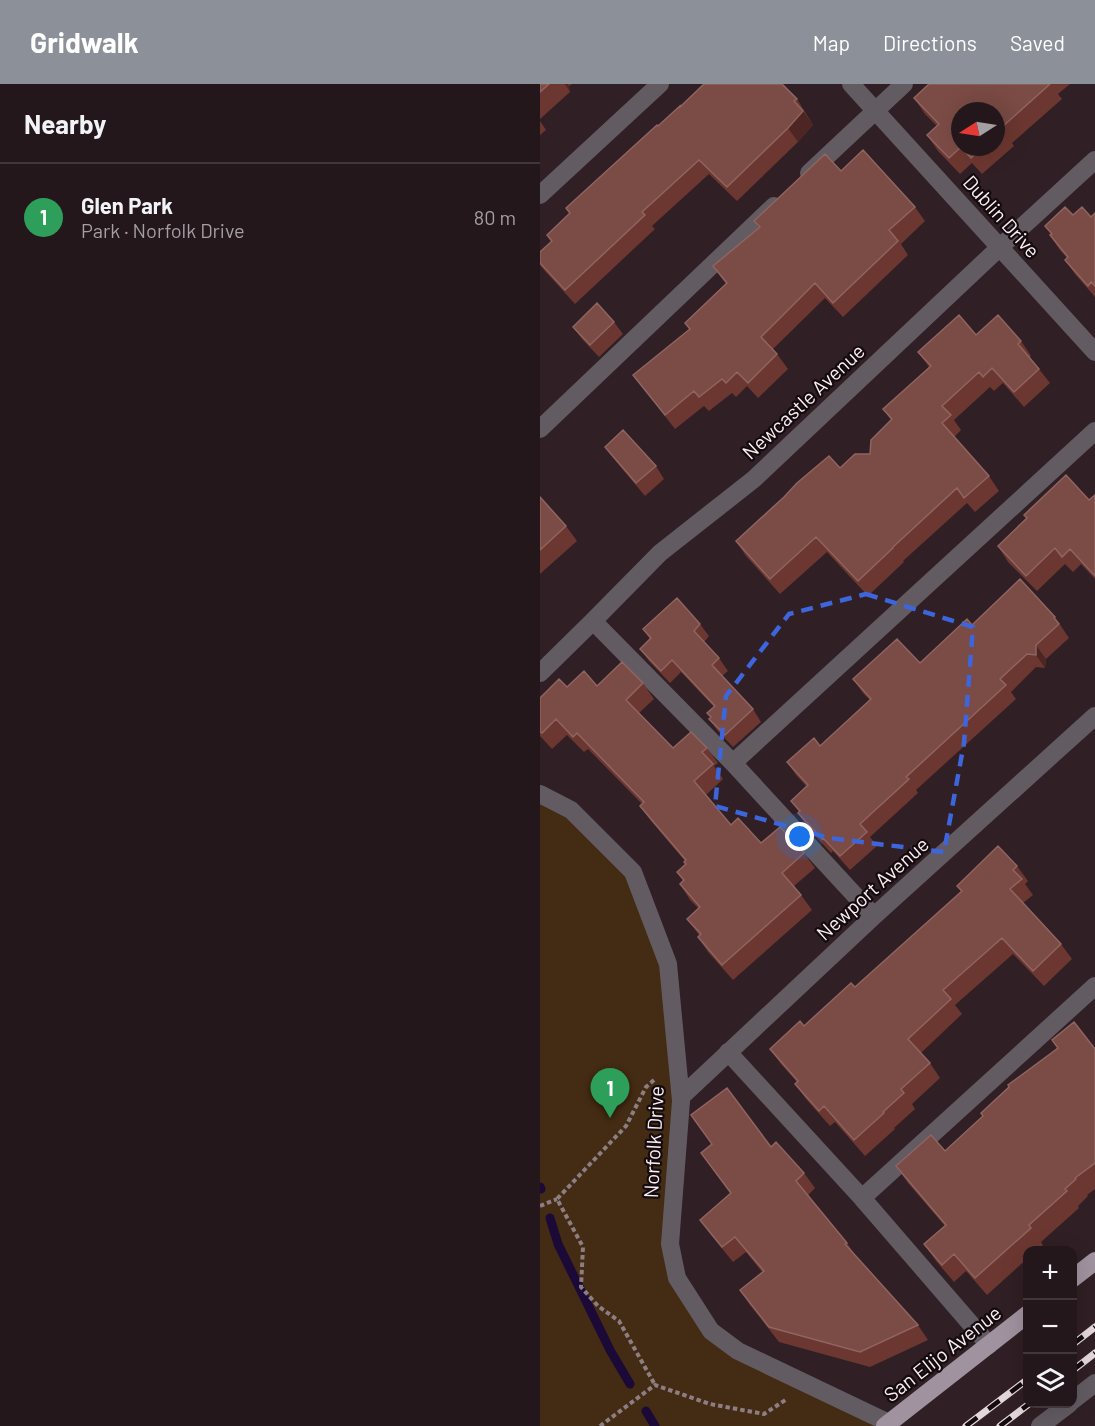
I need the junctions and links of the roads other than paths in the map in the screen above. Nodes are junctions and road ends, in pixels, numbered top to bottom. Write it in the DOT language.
graph roads {
  1 [pos="660,84"];
  2 [pos="851,84"];
  3 [pos="904,84"];
  4 [pos="875,110"];
  5 [pos="1095,160"];
  6 [pos="540,195"];
  7 [pos="999,248"];
  8 [pos="1095,352"];
  9 [pos="540,429"];
  10 [pos="1095,431"];
  11 [pos="593,621"];
  12 [pos="540,673"];
  13 [pos="1095,716"];
  14 [pos="733,763"];
  15 [pos="540,794"];
  16 [pos="874,916"];
  17 [pos="1095,986"];
  18 [pos="728,1052"];
  19 [pos="681,1097"];
  20 [pos="862,1198"];
  21 [pos="1095,1261"];
  22 [pos="1077,1275"];
  23 [pos="1023,1318"];
  24 [pos="989,1345"];
  25 [pos="1095,1383"];
  26 [pos="1077,1397"];
  27 [pos="1063,1408"];
  28 [pos="887,1425"];
  29 [pos="1040,1426"];
  1 -- 6 [label="street"];
  2 -- 4 [label="street, Dublin Drive"];
  3 -- 4 [label="street"];
  4 -- 7 [label="street, Dublin Drive"];
  4 -- 9 [label="street"];
  5 -- 7 [label="street, Newcastle Avenue"];
  7 -- 8 [label="street, Dublin Drive"];
  7 -- 11 [label="street, Newcastle Avenue"];
  10 -- 14 [label="street"];
  11 -- 12 [label="street, Newcastle Avenue"];
  11 -- 14 [label="street"];
  13 -- 16 [label="street, Newport Avenue"];
  14 -- 16 [label="street"];
  15 -- 19 [label="street, Norfolk Drive"];
  16 -- 18 [label="street, Newport Avenue"];
  17 -- 20 [label="street"];
  18 -- 19 [label="street, Newport Avenue"];
  18 -- 20 [label="street"];
  19 -- 28 [label="street, Norfolk Drive"];
  20 -- 24 [label="street"];
  21 -- 22 [label="main road"];
  23 -- 24 [label="main road, San Elijo Avenue"];
  24 -- 28 [label="main road, San Elijo Avenue"];
  25 -- 26 [label="street"];
  27 -- 29 [label="street"];
}
